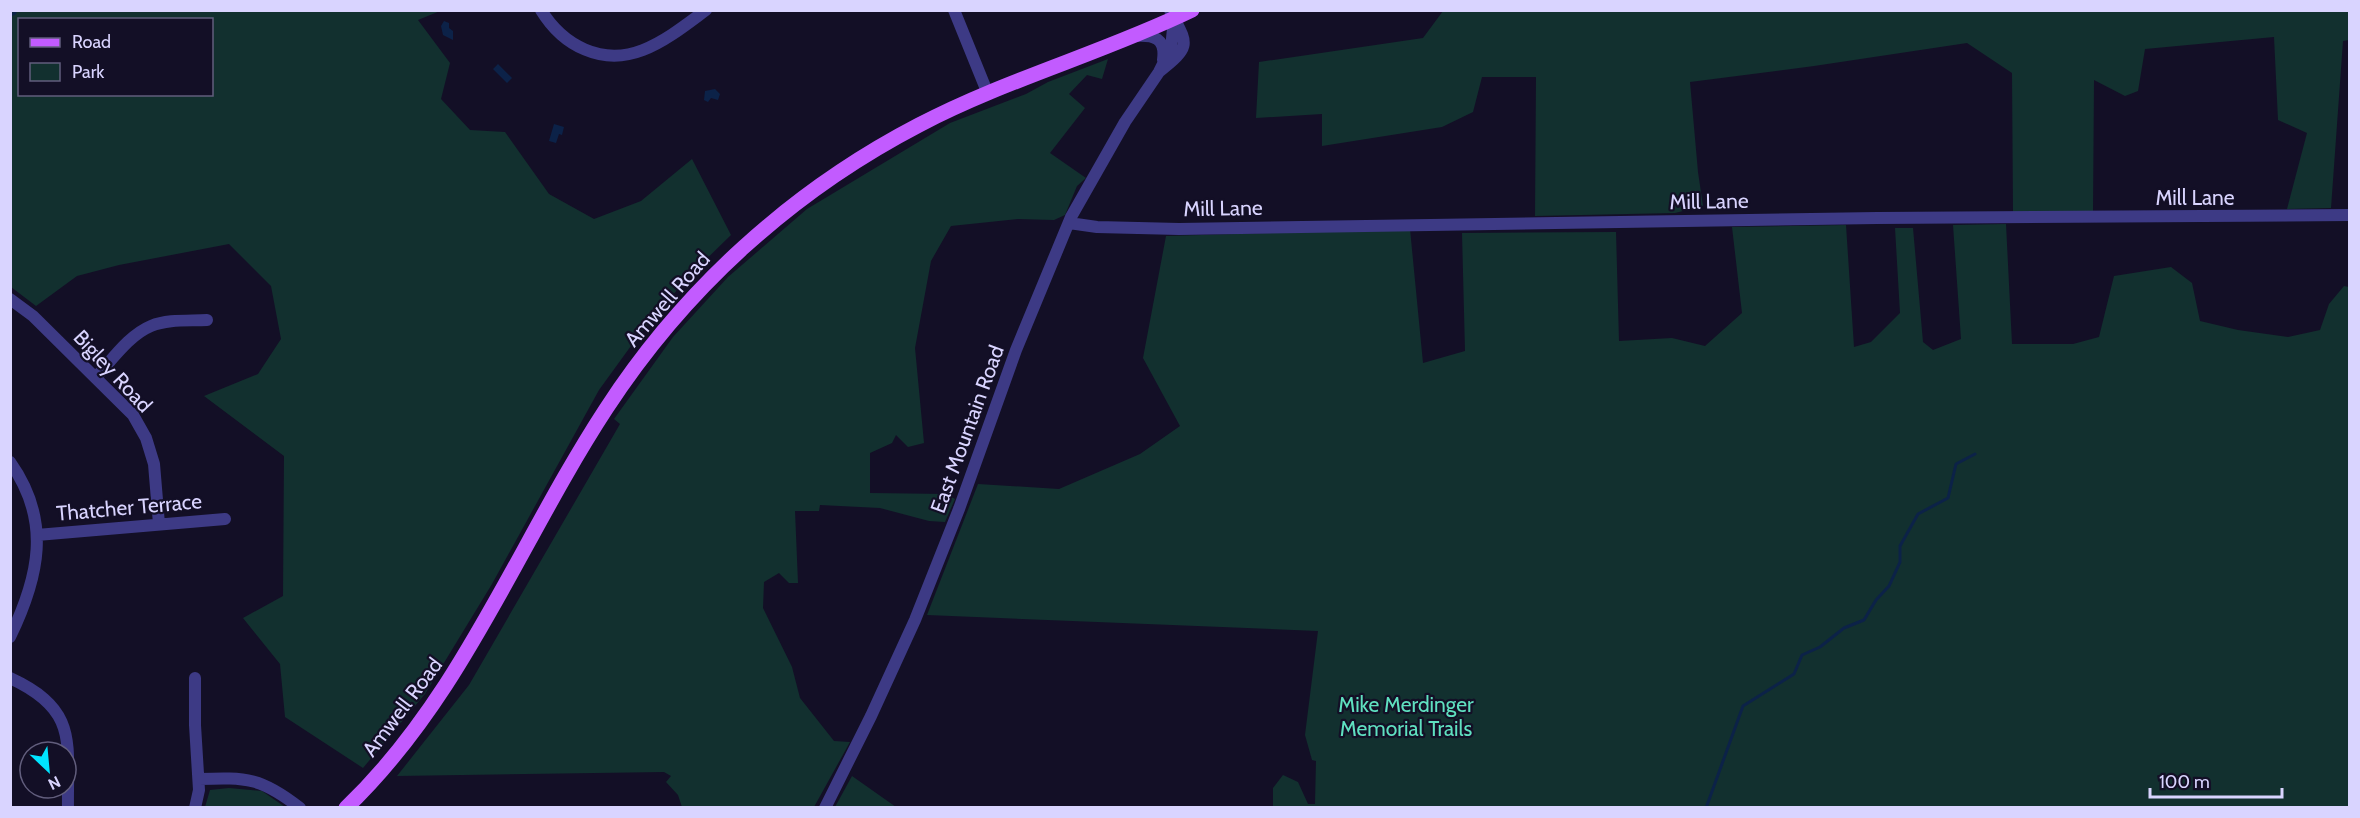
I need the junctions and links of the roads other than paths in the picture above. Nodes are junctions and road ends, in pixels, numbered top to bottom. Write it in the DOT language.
graph roads {
  1 [pos="541,10"];
  2 [pos="706,10"];
  3 [pos="954,10"];
  4 [pos="1192,10"];
  5 [pos="1172,15"];
  6 [pos="1131,36"];
  7 [pos="1161,66"];
  8 [pos="987,94"];
  9 [pos="2349,215"];
  10 [pos="1069,223"];
  11 [pos="10,299"];
  12 [pos="207,320"];
  13 [pos="96,376"];
  14 [pos="10,462"];
  15 [pos="225,519"];
  16 [pos="159,524"];
  17 [pos="37,535"];
  18 [pos="10,637"];
  19 [pos="10,678"];
  20 [pos="195,678"];
  21 [pos="200,779"];
  22 [pos="68,807"];
  23 [pos="195,807"];
  24 [pos="300,807"];
  25 [pos="346,807"];
  26 [pos="825,807"];
  1 -- 2 [label="street"];
  3 -- 8 [label="street"];
  4 -- 5 [label="main road, Amwell Road"];
  5 -- 6 [label="main road, Amwell Road"];
  5 -- 7 [label="street, East Mountain Road"];
  6 -- 7 [label="street"];
  6 -- 8 [label="main road, Amwell Road"];
  7 -- 10 [label="street, East Mountain Road"];
  8 -- 25 [label="main road, Amwell Road"];
  9 -- 10 [label="street, Mill Lane"];
  10 -- 26 [label="street, East Mountain Road"];
  11 -- 13 [label="street, Bigley Road"];
  12 -- 13 [label="street"];
  13 -- 16 [label="street, Bigley Road"];
  14 -- 17 [label="street"];
  15 -- 16 [label="street, Thatcher Terrace"];
  16 -- 17 [label="street, Thatcher Terrace"];
  17 -- 18 [label="street"];
  19 -- 22 [label="street"];
  20 -- 21 [label="street"];
  21 -- 23 [label="street"];
  21 -- 24 [label="street"];
}
